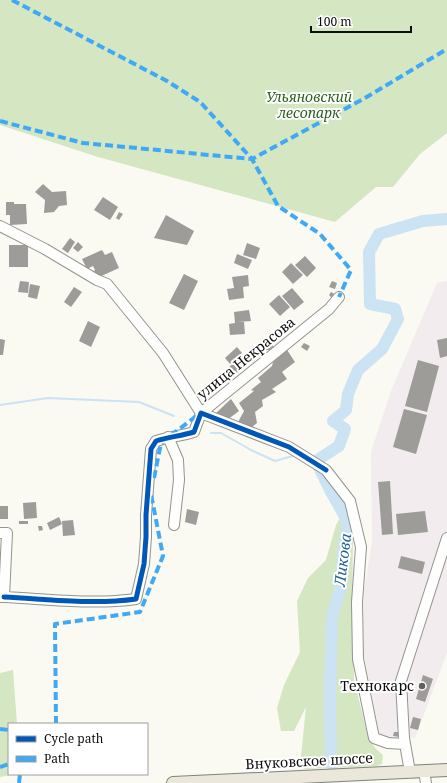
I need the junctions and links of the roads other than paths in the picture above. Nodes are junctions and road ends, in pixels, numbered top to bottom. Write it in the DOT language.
graph roads {
  1 [pos="0,226"];
  2 [pos="339,297"];
  3 [pos="201,413"];
  4 [pos="168,437"];
  5 [pos="174,525"];
  6 [pos="4,533"];
  7 [pos="447,538"];
  8 [pos="2,597"];
  9 [pos="405,744"];
  10 [pos="447,770"];
  11 [pos="410,772"];
  12 [pos="425,777"];
  13 [pos="173,783"];
  1 -- 3 [label="street, улица Некрасова"];
  2 -- 3 [label="street, улица Некрасова"];
  3 -- 4 [label="street"];
  3 -- 9 [label="street"];
  4 -- 5 [label="street"];
  4 -- 8 [label="street"];
  6 -- 8 [label="street"];
  7 -- 9 [label="street"];
  9 -- 11 [label="street"];
  10 -- 12 [label="main road, Внуковское шоссе"];
  11 -- 12 [label="main road, Внуковское шоссе"];
  11 -- 13 [label="main road, Внуковское шоссе"];
}
